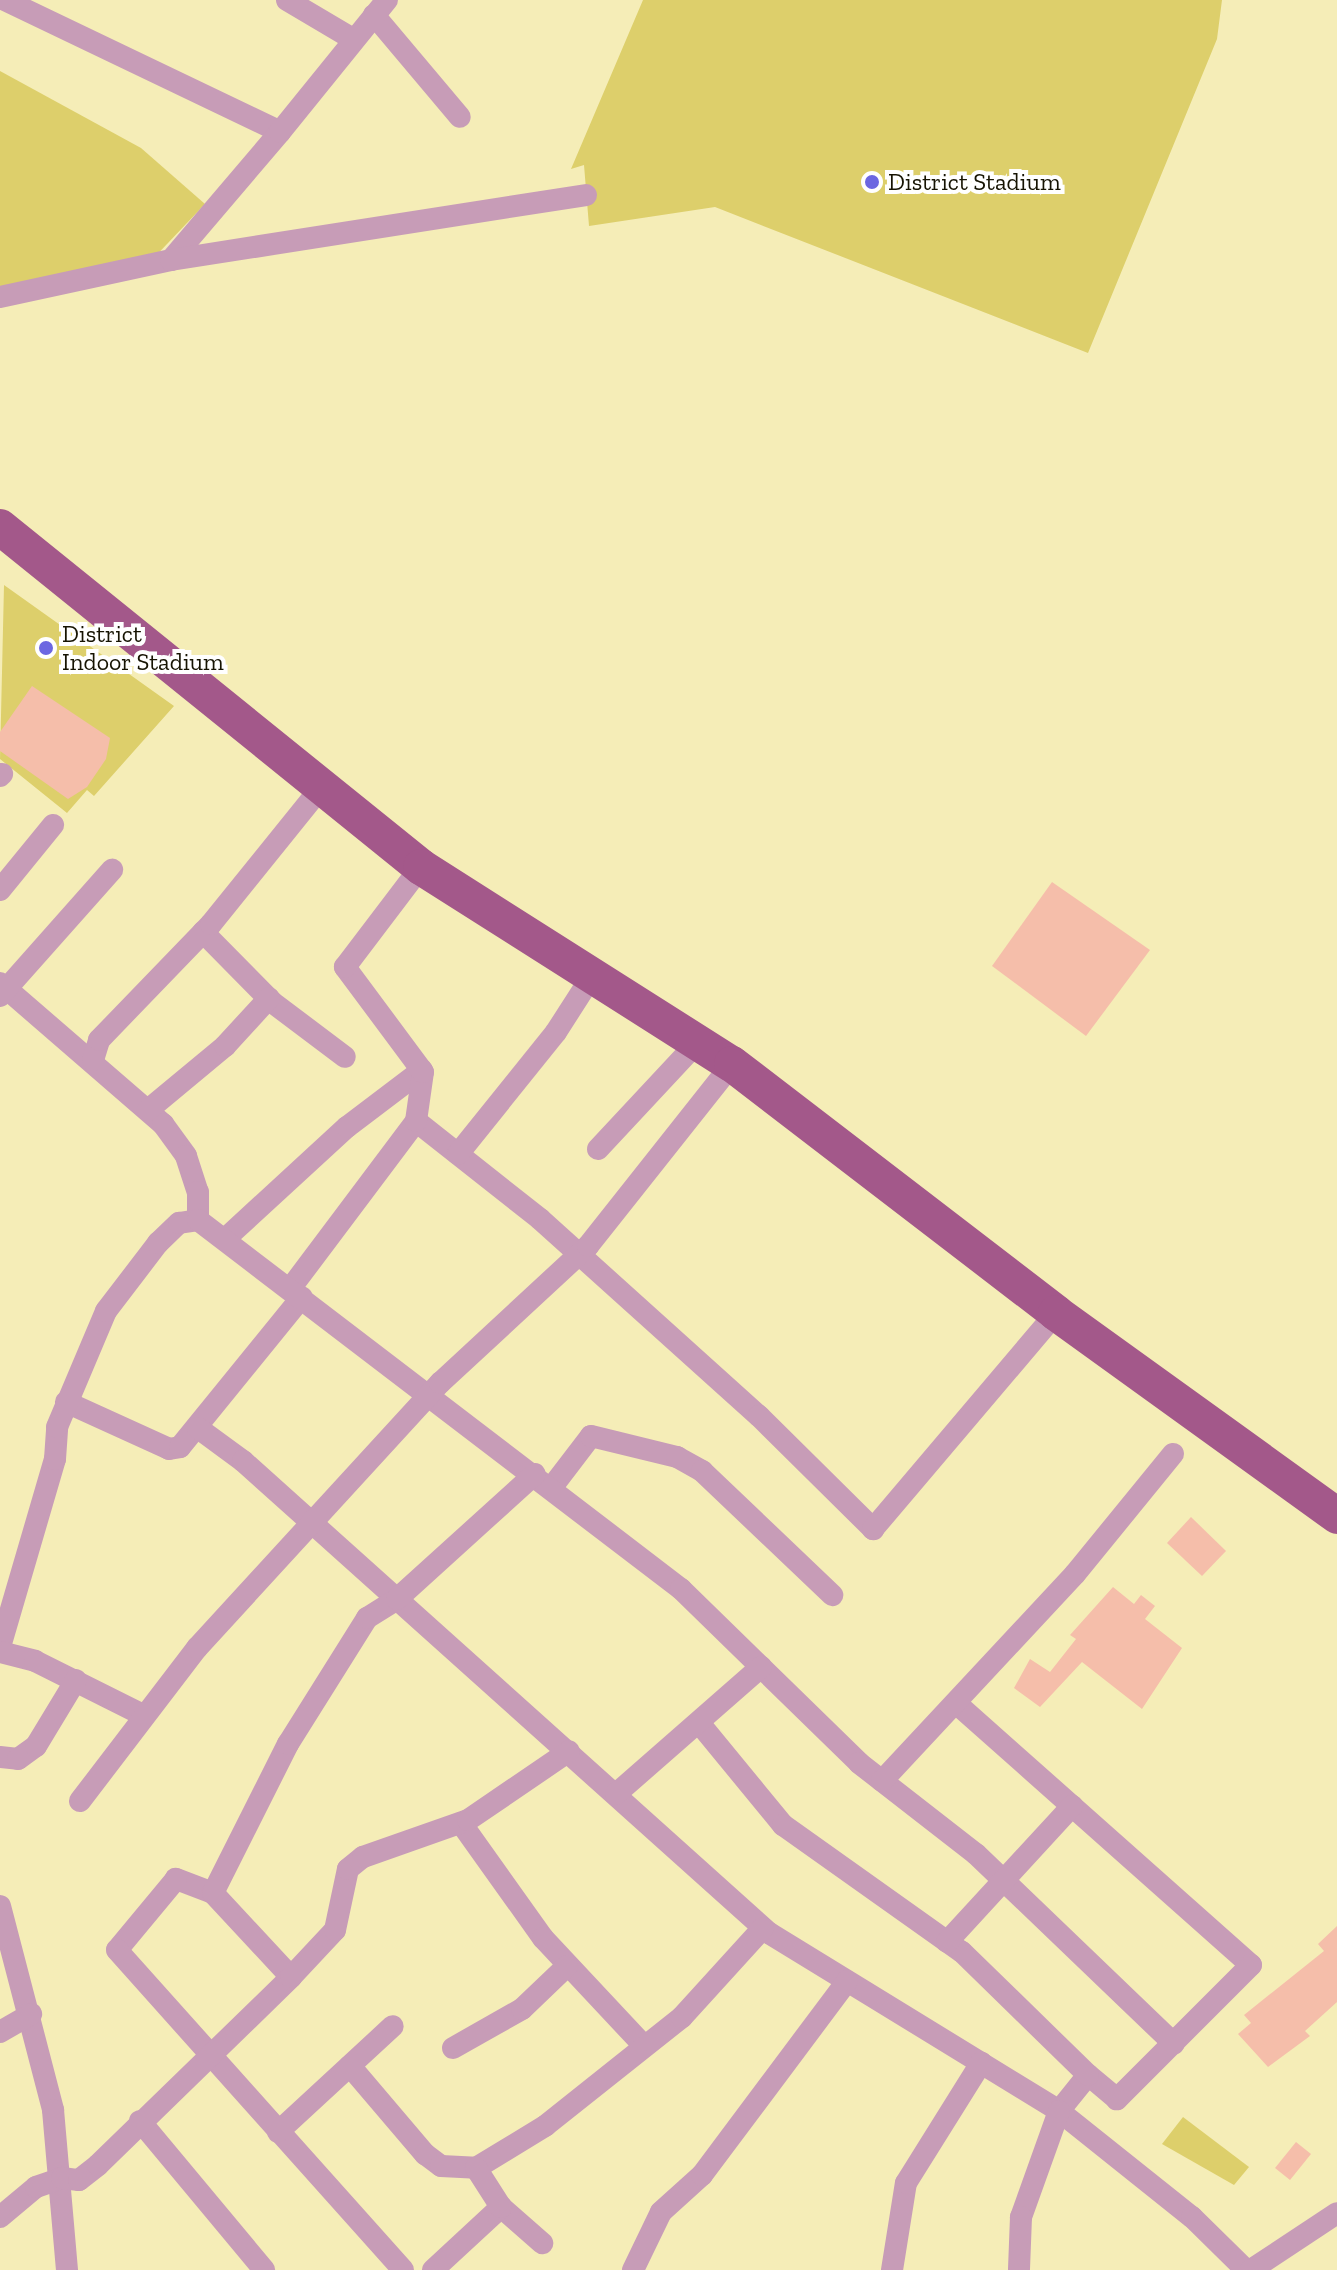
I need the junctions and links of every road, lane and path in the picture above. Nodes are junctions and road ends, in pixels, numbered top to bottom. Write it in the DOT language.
graph roads {
  1 [pos="5,0"];
  2 [pos="287,0"];
  3 [pos="380,8"];
  4 [pos="353,39"];
  5 [pos="460,117"];
  6 [pos="280,132"];
  7 [pos="586,195"];
  8 [pos="171,260"];
  9 [pos="0,297"];
  10 [pos="0,527"];
  11 [pos="324,784"];
  12 [pos="53,825"];
  13 [pos="421,867"];
  14 [pos="112,870"];
  15 [pos="0,890"];
  16 [pos="203,932"];
  17 [pos="592,976"];
  18 [pos="2,989"];
  19 [pos="269,998"];
  20 [pos="697,1043"];
  21 [pos="345,1057"];
  22 [pos="93,1060"];
  23 [pos="732,1064"];
  24 [pos="422,1070"];
  25 [pos="148,1110"];
  26 [pos="416,1121"];
  27 [pos="598,1149"];
  28 [pos="458,1154"];
  29 [pos="198,1220"];
  30 [pos="225,1239"];
  31 [pos="579,1255"];
  32 [pos="296,1293"];
  33 [pos="1056,1313"];
  34 [pos="431,1392"];
  35 [pos="66,1402"];
  36 [pos="198,1428"];
  37 [pos="1173,1454"];
  38 [pos="543,1481"];
  39 [pos="1337,1516"];
  40 [pos="309,1524"];
  41 [pos="832,1595"];
  42 [pos="397,1599"];
  43 [pos="0,1650"];
  44 [pos="761,1667"];
  45 [pos="76,1680"];
  46 [pos="957,1704"];
  47 [pos="143,1715"];
  48 [pos="700,1724"];
  49 [pos="569,1751"];
  50 [pos="0,1757"];
  51 [pos="882,1781"];
  52 [pos="616,1794"];
  53 [pos="80,1801"];
  54 [pos="1072,1806"];
  55 [pos="461,1823"];
  56 [pos="1005,1881"];
  57 [pos="213,1893"];
  58 [pos="0,1906"];
  59 [pos="763,1928"];
  60 [pos="947,1942"];
  61 [pos="567,1966"];
  62 [pos="291,1977"];
  63 [pos="847,1981"];
  64 [pos="31,2014"];
  65 [pos="393,2026"];
  66 [pos="0,2032"];
  67 [pos="1174,2044"];
  68 [pos="644,2046"];
  69 [pos="453,2048"];
  70 [pos="210,2051"];
  71 [pos="981,2063"];
  72 [pos="350,2066"];
  73 [pos="1088,2075"];
  74 [pos="1059,2111"];
  75 [pos="140,2121"];
  76 [pos="278,2132"];
  77 [pos="476,2168"];
  78 [pos="62,2178"];
  79 [pos="501,2207"];
  80 [pos="1337,2213"];
  81 [pos="0,2217"];
  82 [pos="542,2243"];
  83 [pos="67,2270"];
  84 [pos="264,2270"];
  85 [pos="403,2270"];
  86 [pos="433,2270"];
  87 [pos="633,2270"];
  88 [pos="892,2270"];
  89 [pos="1019,2270"];
  90 [pos="1249,2270"];
  1 -- 6 [label="street"];
  2 -- 4 [label="street"];
  3 -- 4 [label="street"];
  3 -- 5 [label="street"];
  4 -- 6 [label="street"];
  6 -- 8 [label="street"];
  7 -- 8 [label="street"];
  8 -- 9 [label="street"];
  10 -- 11 [label="main road"];
  11 -- 13 [label="main road"];
  11 -- 16 [label="street"];
  12 -- 15 [label="street"];
  13 -- 17 [label="main road"];
  13 -- 24 [label="street"];
  14 -- 18 [label="street"];
  16 -- 19 [label="street"];
  16 -- 22 [label="street"];
  17 -- 20 [label="main road"];
  17 -- 28 [label="street"];
  18 -- 22 [label="street"];
  19 -- 21 [label="street"];
  19 -- 25 [label="street"];
  20 -- 23 [label="main road"];
  20 -- 27 [label="street"];
  22 -- 25 [label="street"];
  23 -- 31 [label="street"];
  23 -- 33 [label="main road"];
  24 -- 26 [label="street"];
  24 -- 30 [label="street"];
  25 -- 29 [label="street"];
  26 -- 28 [label="street"];
  26 -- 32 [label="street"];
  28 -- 31 [label="street"];
  29 -- 30 [label="street"];
  29 -- 35 [label="street"];
  30 -- 32 [label="street"];
  31 -- 33 [label="street"];
  31 -- 34 [label="street"];
  32 -- 34 [label="street"];
  32 -- 36 [label="street"];
  33 -- 39 [label="main road"];
  34 -- 38 [label="street"];
  34 -- 40 [label="street"];
  35 -- 36 [label="street"];
  35 -- 43 [label="street"];
  36 -- 40 [label="street"];
  37 -- 46 [label="street"];
  38 -- 41 [label="street"];
  38 -- 42 [label="street"];
  38 -- 44 [label="street"];
  40 -- 42 [label="street"];
  40 -- 47 [label="street"];
  42 -- 49 [label="street"];
  42 -- 57 [label="street"];
  43 -- 45 [label="street"];
  44 -- 48 [label="street"];
  44 -- 51 [label="street"];
  45 -- 47 [label="street"];
  45 -- 50 [label="street"];
  46 -- 51 [label="street"];
  46 -- 54 [label="street"];
  47 -- 53 [label="street"];
  48 -- 52 [label="street"];
  48 -- 60 [label="street"];
  49 -- 52 [label="street"];
  49 -- 55 [label="street"];
  51 -- 56 [label="street"];
  52 -- 59 [label="street"];
  54 -- 56 [label="street"];
  54 -- 67 [label="street"];
  55 -- 61 [label="street"];
  55 -- 62 [label="street"];
  56 -- 60 [label="street"];
  56 -- 67 [label="street"];
  57 -- 62 [label="street"];
  57 -- 70 [label="street"];
  58 -- 64 [label="street"];
  59 -- 63 [label="street"];
  59 -- 68 [label="street"];
  60 -- 73 [label="street"];
  61 -- 68 [label="street"];
  61 -- 69 [label="street"];
  62 -- 70 [label="street"];
  63 -- 71 [label="street"];
  63 -- 87 [label="street"];
  64 -- 66 [label="street"];
  64 -- 78 [label="street"];
  65 -- 72 [label="street"];
  67 -- 73 [label="street"];
  68 -- 77 [label="street"];
  70 -- 75 [label="street"];
  70 -- 76 [label="street"];
  71 -- 74 [label="street"];
  71 -- 88 [label="street"];
  72 -- 76 [label="street"];
  72 -- 77 [label="street"];
  73 -- 74 [label="street"];
  74 -- 89 [label="street"];
  74 -- 90 [label="street"];
  75 -- 78 [label="street"];
  75 -- 84 [label="street"];
  76 -- 85 [label="street"];
  77 -- 79 [label="street"];
  78 -- 81 [label="street"];
  78 -- 83 [label="street"];
  79 -- 82 [label="street"];
  79 -- 86 [label="street"];
  80 -- 90 [label="street"];
}
